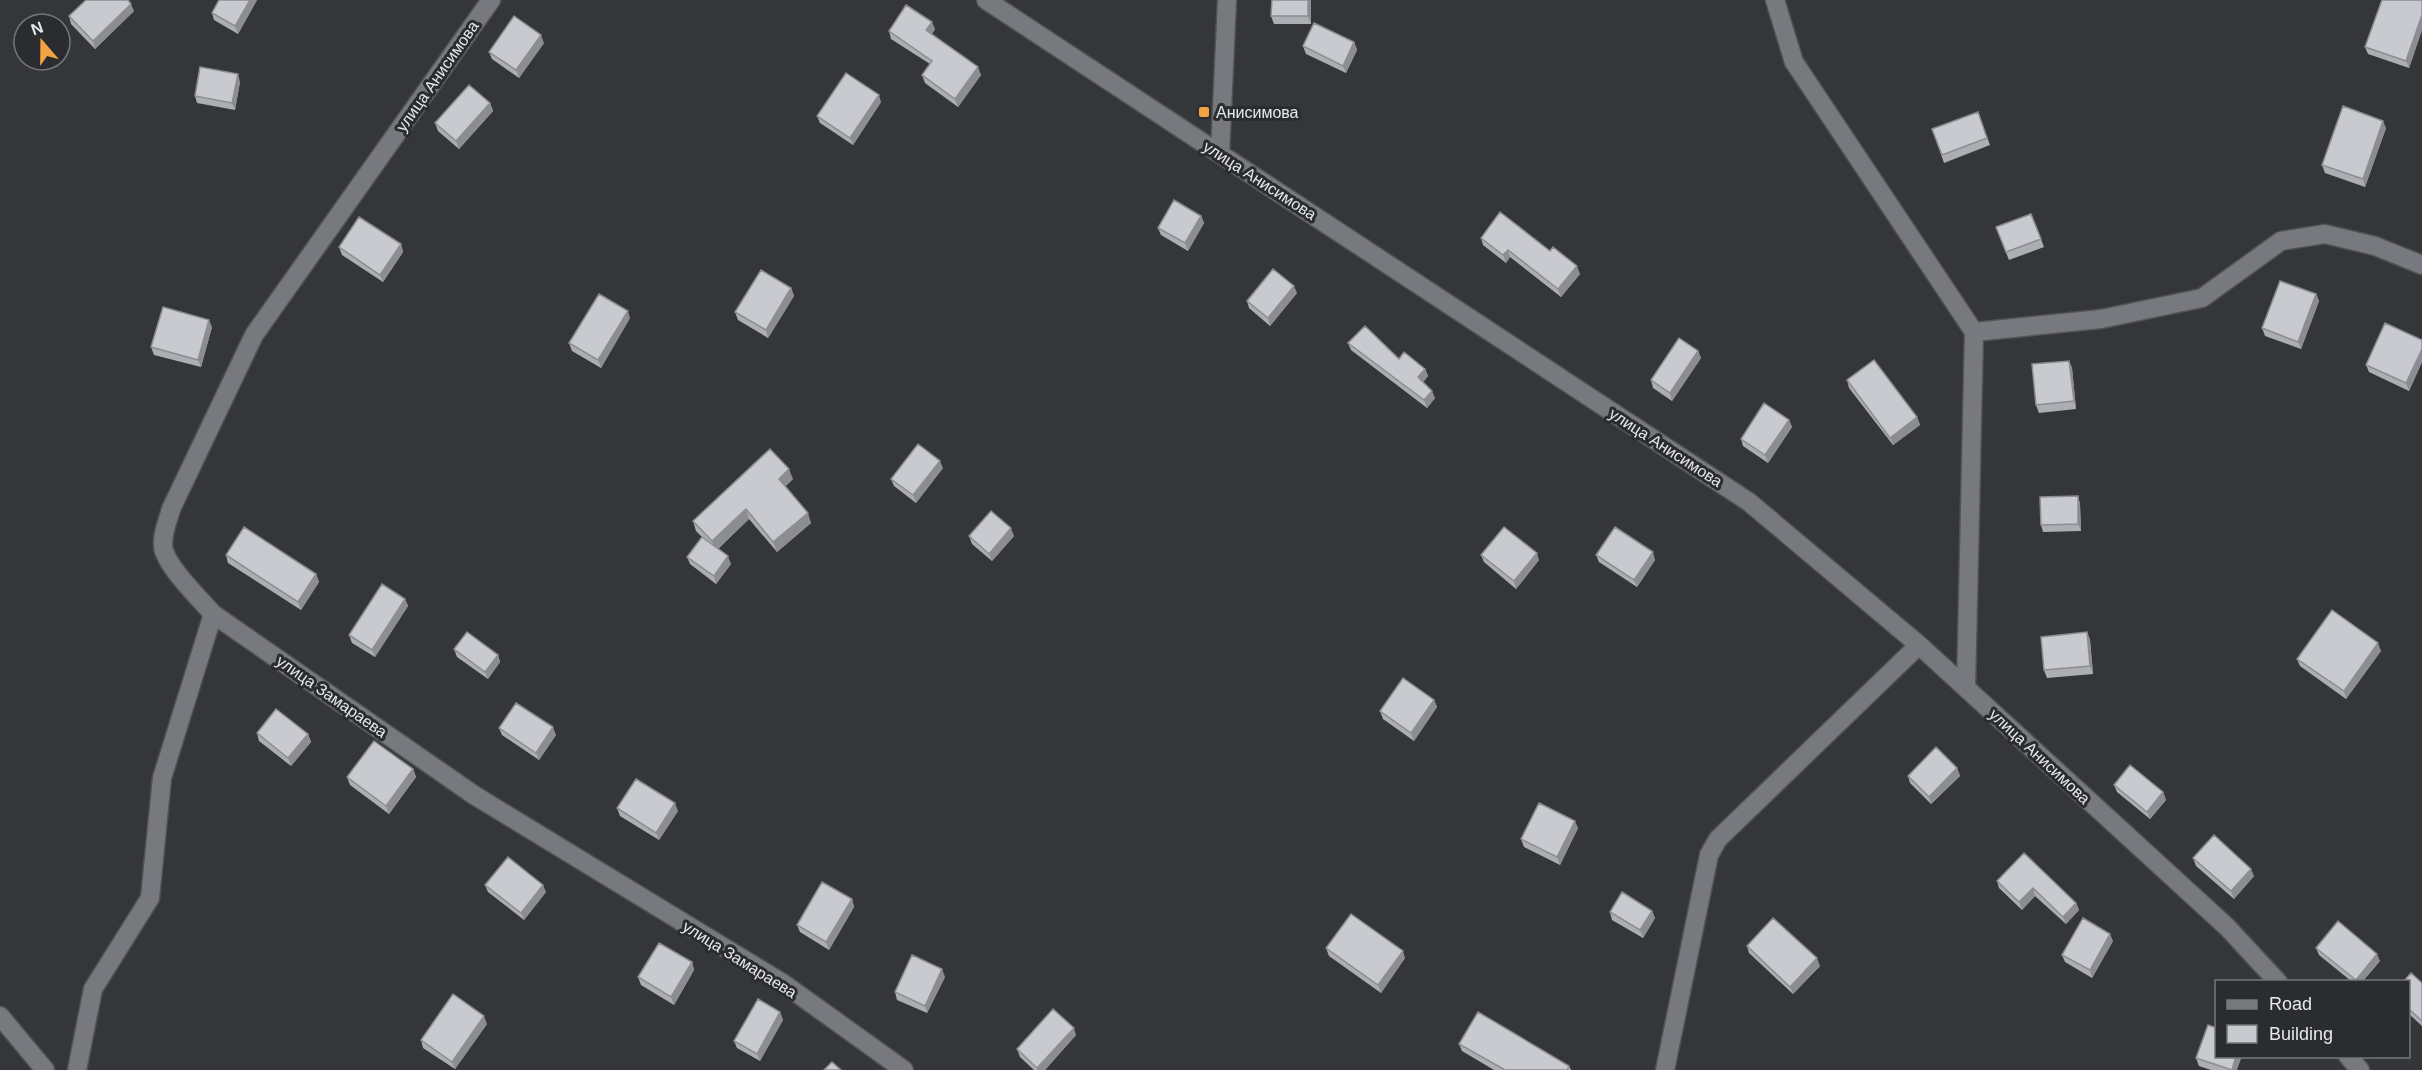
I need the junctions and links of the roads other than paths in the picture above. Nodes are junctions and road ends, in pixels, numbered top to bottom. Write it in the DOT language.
graph roads {
  1 [pos="491,0"];
  2 [pos="986,0"];
  3 [pos="1227,0"];
  4 [pos="1775,0"];
  5 [pos="384,152"];
  6 [pos="1220,154"];
  7 [pos="2422,265"];
  8 [pos="1974,332"];
  9 [pos="213,614"];
  10 [pos="1919,645"];
  11 [pos="1966,688"];
  12 [pos="2277,980"];
  13 [pos="0,1016"];
  14 [pos="2350,1058"];
  15 [pos="45,1070"];
  16 [pos="77,1070"];
  17 [pos="904,1070"];
  18 [pos="1665,1070"];
  19 [pos="2361,1070"];
  1 -- 5 [label="street, улица Анисимова"];
  2 -- 6 [label="street, улица Анисимова"];
  3 -- 6 [label="street"];
  4 -- 8 [label="street"];
  5 -- 9 [label="street, улица Замараева"];
  6 -- 10 [label="street, улица Анисимова"];
  7 -- 8 [label="street"];
  8 -- 11 [label="street"];
  9 -- 16 [label="street"];
  9 -- 17 [label="street, улица Замараева"];
  10 -- 11 [label="street, улица Анисимова"];
  10 -- 18 [label="street"];
  11 -- 12 [label="street, улица Анисимова"];
  13 -- 15 [label="street"];
  14 -- 19 [label="street"];
}
